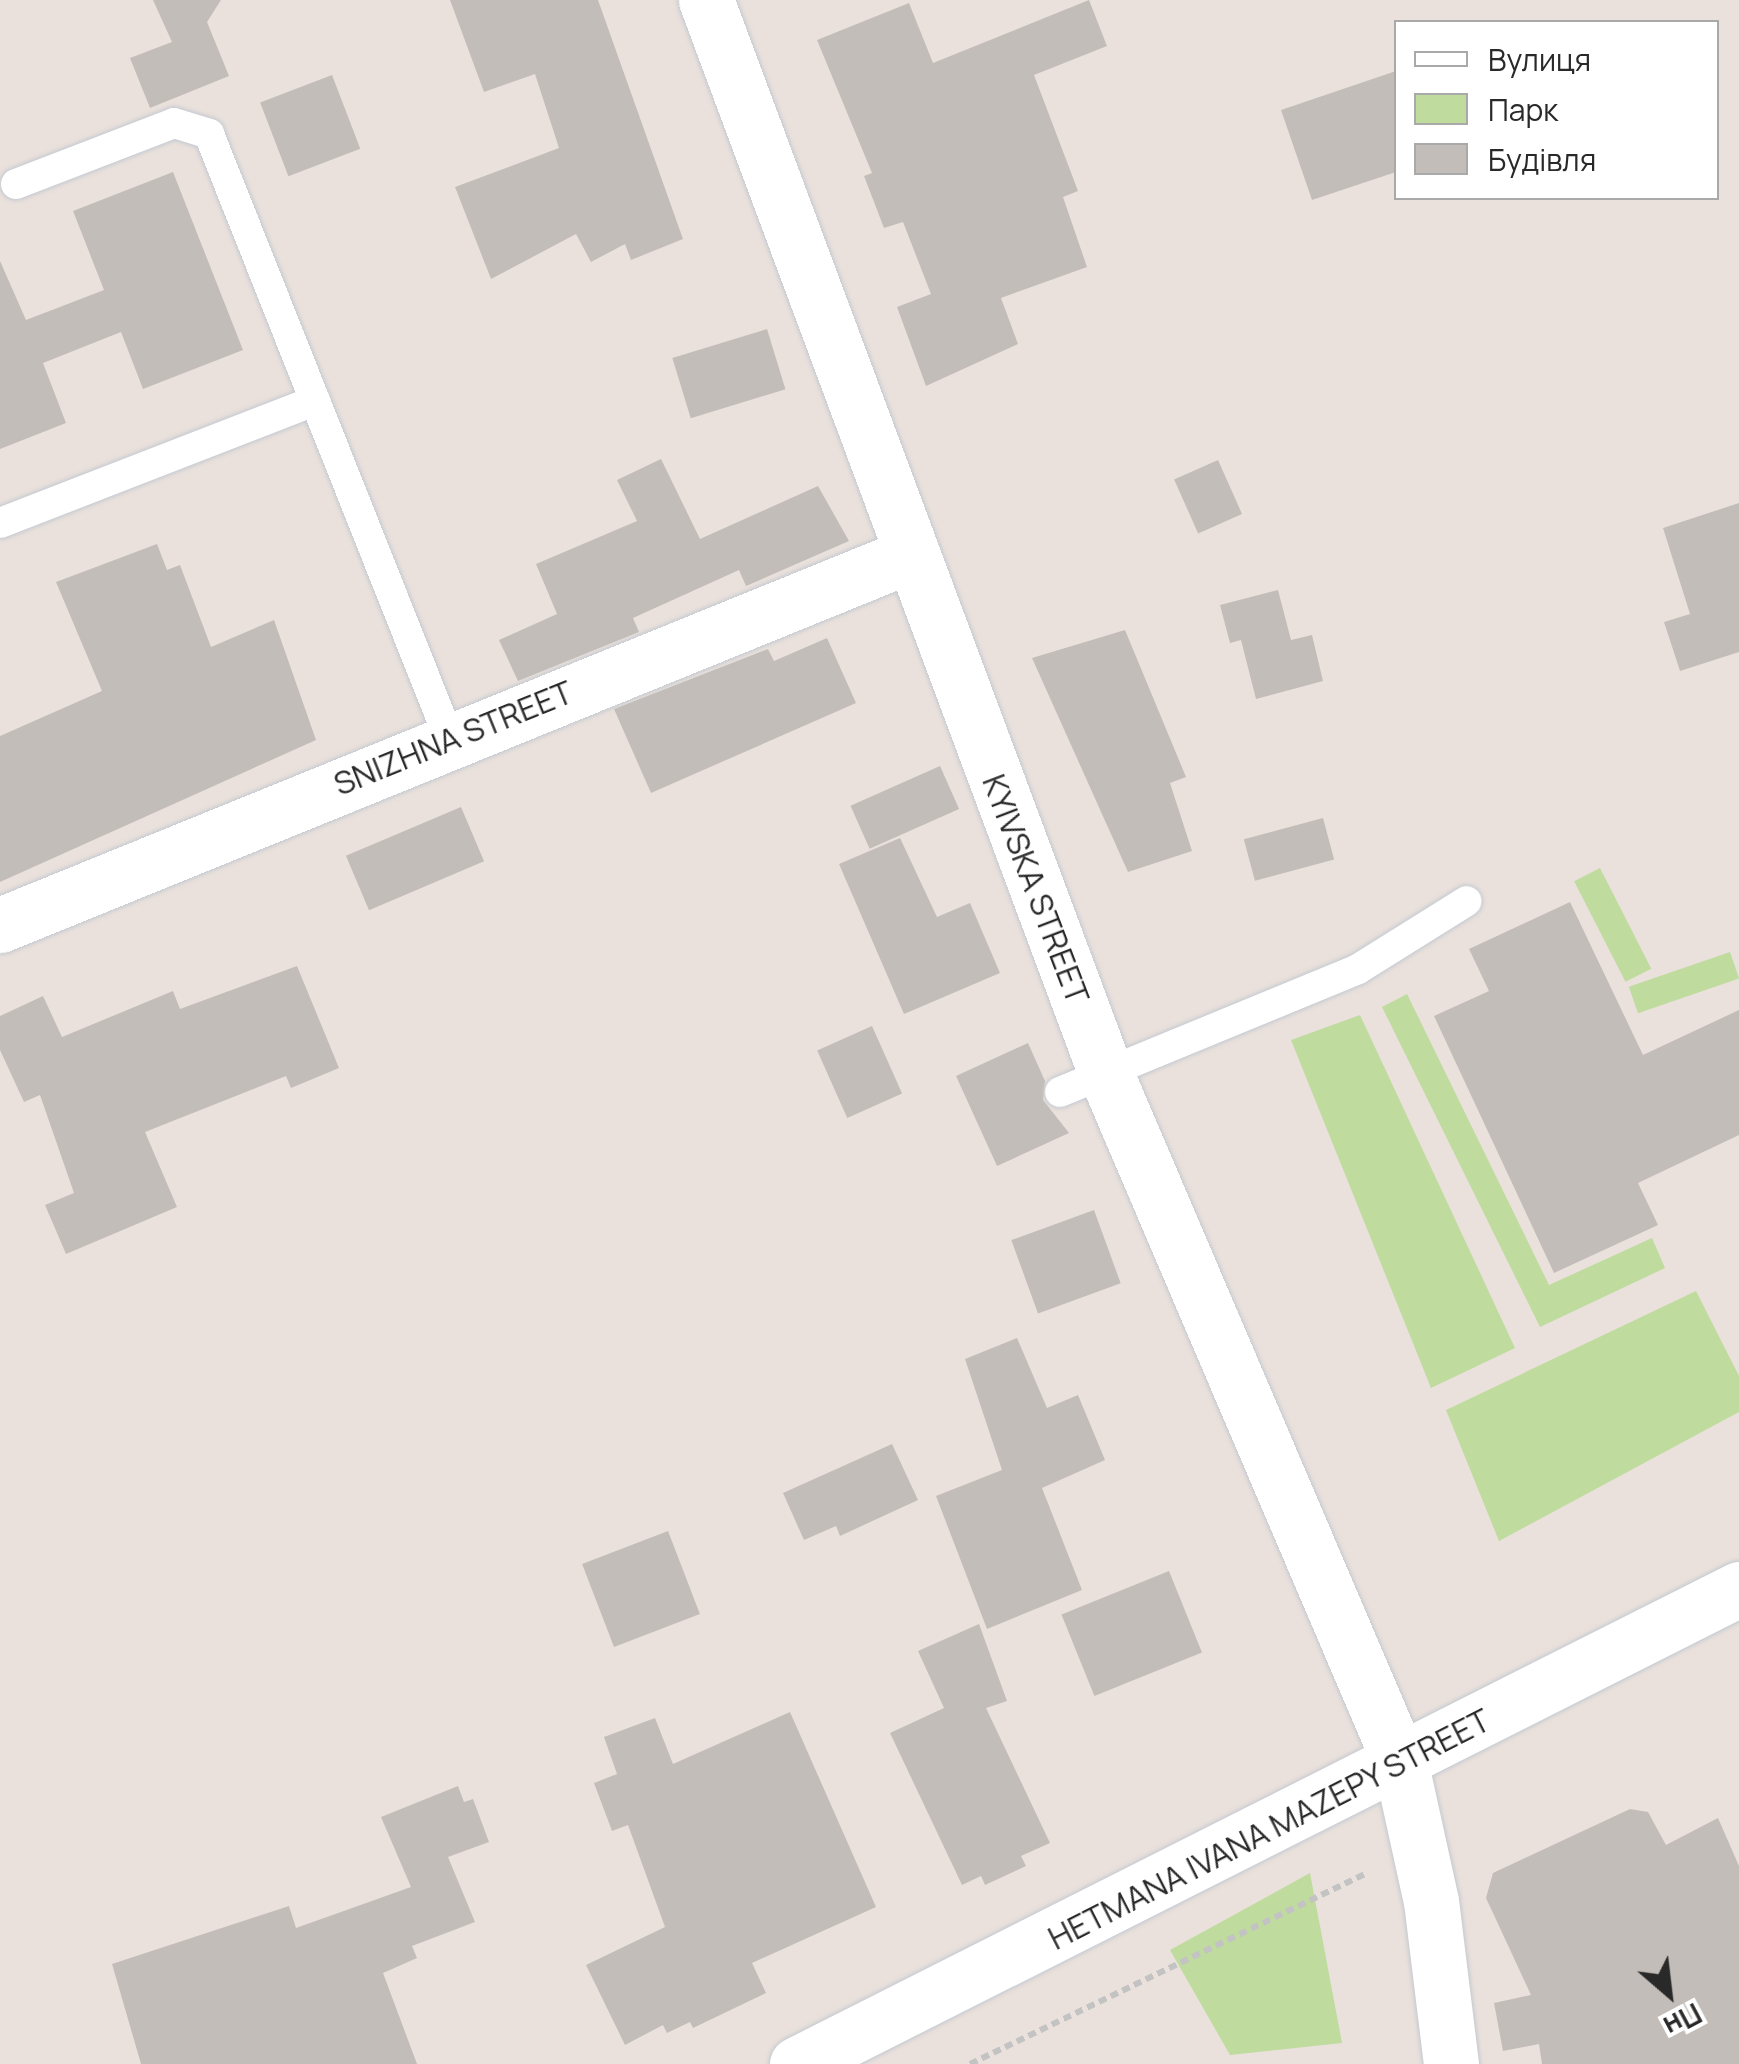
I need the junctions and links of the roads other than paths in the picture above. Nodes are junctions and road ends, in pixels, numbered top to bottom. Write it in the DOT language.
graph roads {
  1 [pos="706,0"];
  2 [pos="16,184"];
  3 [pos="315,401"];
  4 [pos="0,523"];
  5 [pos="908,556"];
  6 [pos="449,738"];
  7 [pos="1467,900"];
  8 [pos="0,925"];
  9 [pos="1083,1083"];
  10 [pos="1739,1589"];
  11 [pos="1400,1765"];
  12 [pos="797,2064"];
  13 [pos="1451,2064"];
  1 -- 5 [label="street, KYIVSKA STREET"];
  2 -- 3 [label="lane"];
  3 -- 4 [label="lane"];
  3 -- 6 [label="lane"];
  5 -- 6 [label="street, SNIZHNA STREET"];
  5 -- 9 [label="street, KYIVSKA STREET"];
  6 -- 8 [label="street, SNIZHNA STREET"];
  7 -- 9 [label="lane"];
  9 -- 11 [label="street, KYIVSKA STREET"];
  10 -- 11 [label="street, HETMANA IVANA MAZEPY STREET"];
  11 -- 12 [label="street, HETMANA IVANA MAZEPY STREET"];
  11 -- 13 [label="street, KYIVSKA STREET"];
}
